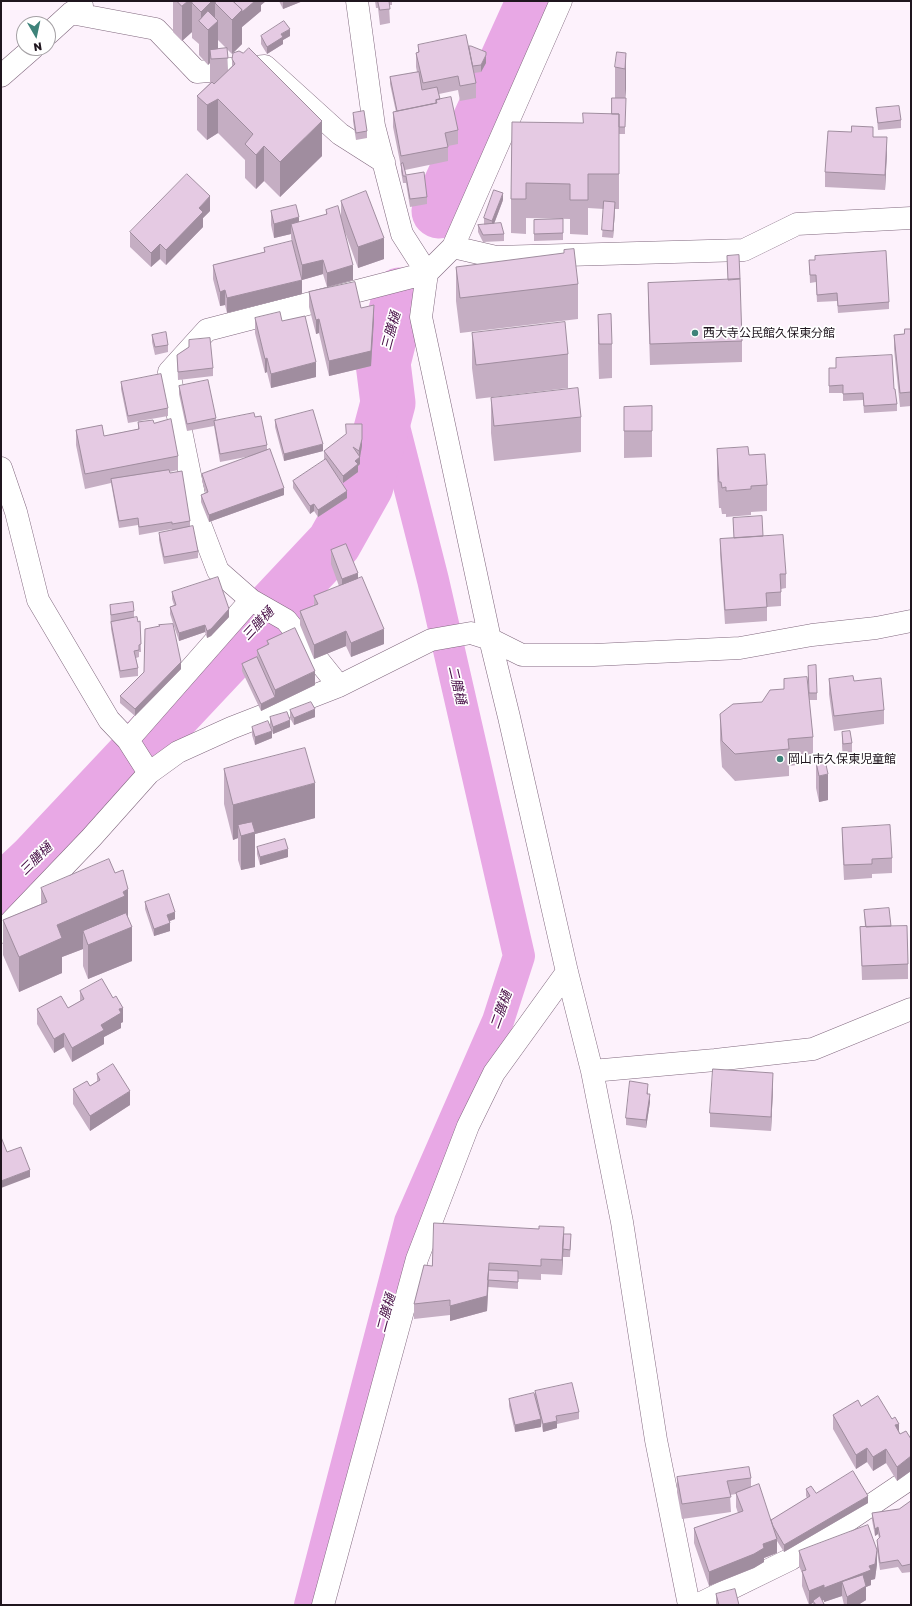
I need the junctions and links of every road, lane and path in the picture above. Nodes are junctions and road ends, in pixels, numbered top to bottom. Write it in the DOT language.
graph roads {
  1 [pos="89,1"];
  2 [pos="357,1"];
  3 [pos="561,1"];
  4 [pos="71,13"];
  5 [pos="56,27"];
  6 [pos="24,56"];
  7 [pos="1,76"];
  8 [pos="384,162"];
  9 [pos="911,218"];
  10 [pos="453,247"];
  11 [pos="426,273"];
  12 [pos="1,468"];
  13 [pos="251,600"];
  14 [pos="911,621"];
  15 [pos="480,636"];
  16 [pos="339,686"];
  17 [pos="128,740"];
  18 [pos="149,773"];
  19 [pos="1,932"];
  20 [pos="567,972"];
  21 [pos="911,1009"];
  22 [pos="592,1071"];
  23 [pos="911,1478"];
  24 [pos="324,1605"];
  25 [pos="689,1605"];
  26 [pos="697,1605"];
  1 -- 4 [label="street"];
  2 -- 8 [label="street"];
  3 -- 10 [label="street"];
  4 -- 5 [label="street"];
  4 -- 8 [label="street"];
  6 -- 7 [label="street"];
  8 -- 11 [label="street"];
  9 -- 10 [label="street"];
  10 -- 11 [label="street"];
  11 -- 13 [label="street"];
  11 -- 15 [label="street"];
  12 -- 17 [label="street"];
  13 -- 16 [label="street"];
  13 -- 17 [label="street"];
  14 -- 15 [label="street"];
  15 -- 16 [label="street"];
  15 -- 20 [label="street"];
  16 -- 18 [label="street"];
  17 -- 18 [label="street"];
  18 -- 19 [label="street"];
  20 -- 22 [label="street"];
  20 -- 24 [label="street"];
  21 -- 22 [label="street"];
  22 -- 25 [label="street"];
  23 -- 26 [label="street"];
}
